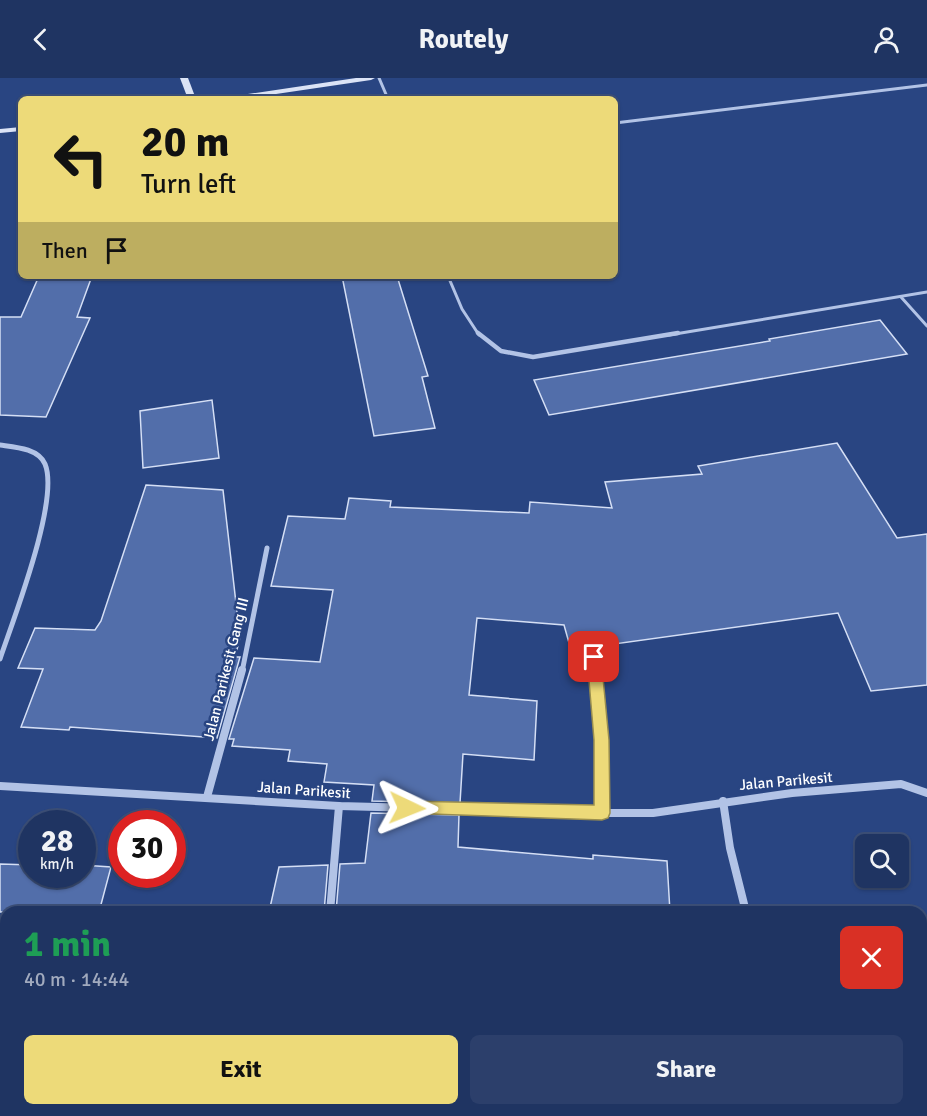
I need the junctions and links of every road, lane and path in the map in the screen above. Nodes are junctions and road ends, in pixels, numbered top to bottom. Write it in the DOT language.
graph roads {
  1 [pos="184,78"];
  2 [pos="371,78"];
  3 [pos="379,78"];
  4 [pos="927,85"];
  5 [pos="191,96"];
  6 [pos="248,96"];
  7 [pos="387,96"];
  8 [pos="618,123"];
  9 [pos="18,129"];
  10 [pos="0,131"];
  11 [pos="449,279"];
  12 [pos="927,292"];
  13 [pos="900,297"];
  14 [pos="927,326"];
  15 [pos="0,445"];
  16 [pos="267,548"];
  17 [pos="594,657"];
  18 [pos="0,659"];
  19 [pos="0,786"];
  20 [pos="927,793"];
  21 [pos="207,796"];
  22 [pos="723,801"];
  23 [pos="339,806"];
  24 [pos="602,813"];
  25 [pos="331,906"];
  26 [pos="744,906"];
  1 -- 5 [label="main road"];
  2 -- 6 [label="main road"];
  3 -- 7 [label="lane"];
  4 -- 8 [label="lane"];
  9 -- 10 [label="main road"];
  11 -- 13 [label="lane"];
  12 -- 13 [label="lane"];
  13 -- 14 [label="lane"];
  15 -- 18 [label="street"];
  16 -- 21 [label="street, Jalan Parikesit Gang III"];
  17 -- 24 [label="street"];
  19 -- 21 [label="street, Jalan Parikesit"];
  20 -- 22 [label="street, Jalan Parikesit"];
  21 -- 23 [label="street, Jalan Parikesit"];
  22 -- 24 [label="street, Jalan Parikesit"];
  22 -- 26 [label="street"];
  23 -- 24 [label="street, Jalan Parikesit"];
  23 -- 25 [label="street"];
}
